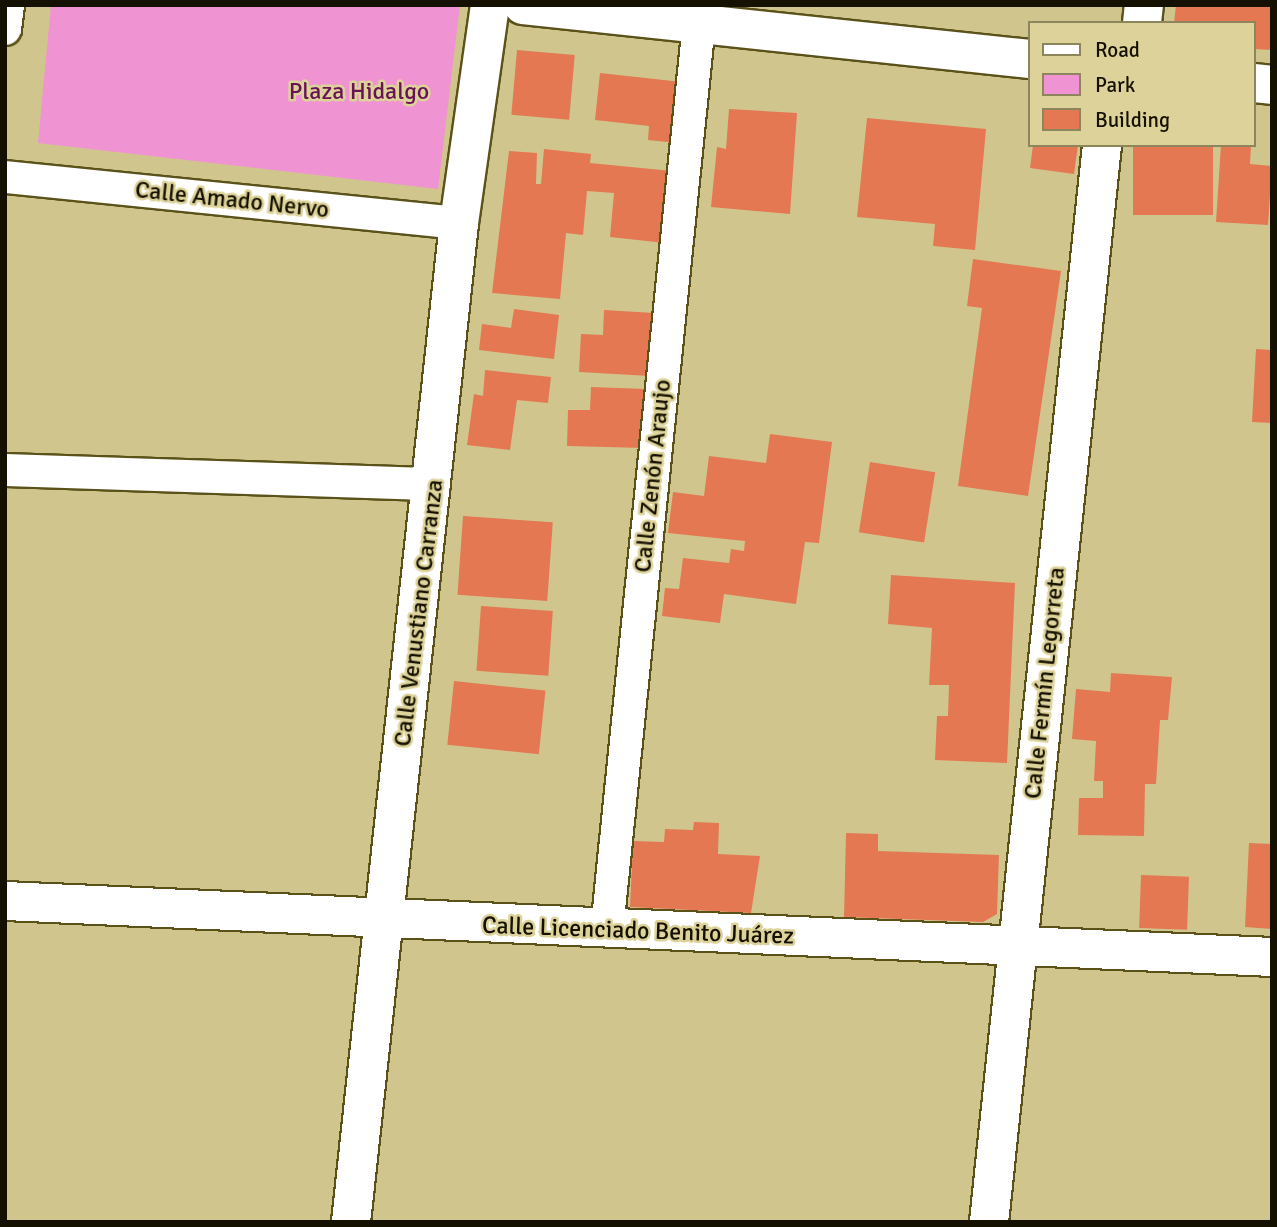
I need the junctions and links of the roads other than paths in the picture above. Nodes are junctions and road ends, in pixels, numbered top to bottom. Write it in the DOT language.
graph roads {
  1 [pos="8,5"];
  2 [pos="490,5"];
  3 [pos="523,5"];
  4 [pos="699,24"];
  5 [pos="5,29"];
  6 [pos="1028,59"];
  7 [pos="1102,147"];
  8 [pos="5,177"];
  9 [pos="459,223"];
  10 [pos="5,470"];
  11 [pos="434,484"];
  12 [pos="5,901"];
  13 [pos="383,920"];
  14 [pos="607,929"];
  15 [pos="1017,947"];
  16 [pos="1272,957"];
  17 [pos="351,1222"];
  18 [pos="989,1222"];
  1 -- 5 [label="street"];
  2 -- 9 [label="street, Calle Venustiano Carranza"];
  3 -- 4 [label="street"];
  4 -- 6 [label="street"];
  4 -- 14 [label="street, Calle Zenón Araujo"];
  7 -- 15 [label="street, Calle Fermín Legorreta"];
  8 -- 9 [label="street, Calle Amado Nervo"];
  9 -- 11 [label="street, Calle Venustiano Carranza"];
  10 -- 11 [label="street"];
  11 -- 13 [label="street, Calle Venustiano Carranza"];
  12 -- 13 [label="street, Calle Licenciado Benito Juárez"];
  13 -- 14 [label="street, Calle Licenciado Benito Juárez"];
  13 -- 17 [label="street, Calle Venustiano Carranza"];
  14 -- 15 [label="street, Calle Licenciado Benito Juárez"];
  15 -- 16 [label="street, Calle Licenciado Benito Juárez"];
  15 -- 18 [label="street, Calle Fermín Legorreta"];
}
